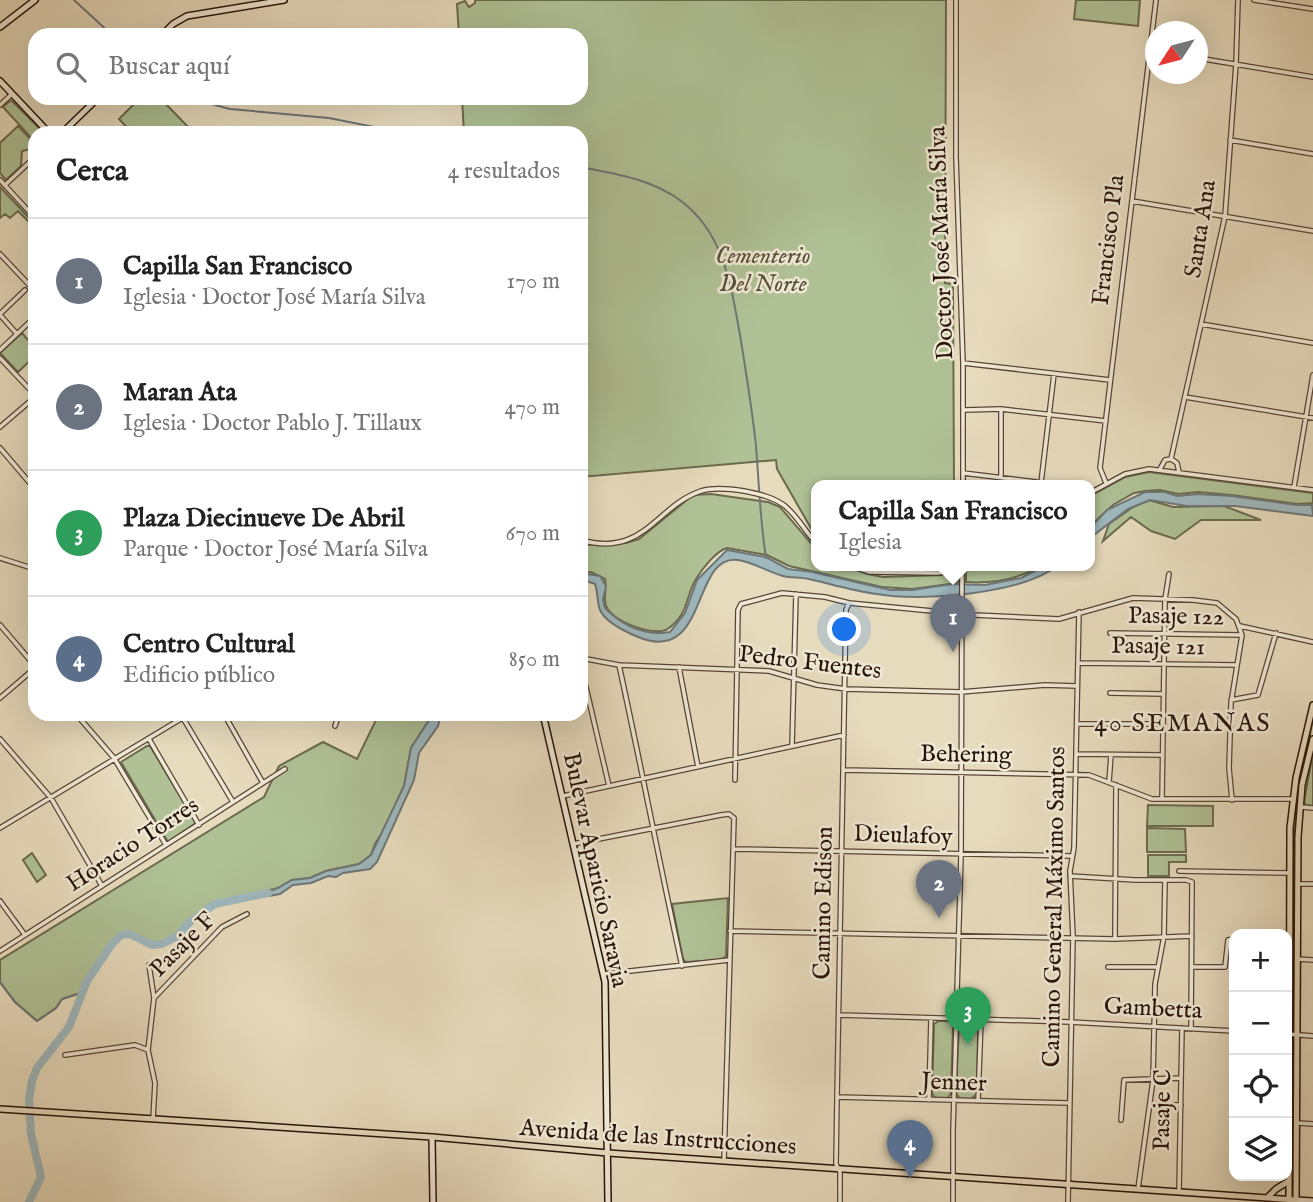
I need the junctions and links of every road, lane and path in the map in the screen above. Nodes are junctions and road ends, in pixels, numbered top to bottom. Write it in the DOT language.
graph roads {
  1 [pos="35,0"];
  2 [pos="284,0"];
  3 [pos="956,0"];
  4 [pos="1156,0"];
  5 [pos="1238,0"];
  6 [pos="1254,0"];
  7 [pos="1313,9"];
  8 [pos="1153,21"];
  9 [pos="0,27"];
  10 [pos="169,28"];
  11 [pos="1208,60"];
  12 [pos="1236,64"];
  13 [pos="1313,77"];
  14 [pos="0,82"];
  15 [pos="1145,84"];
  16 [pos="12,94"];
  17 [pos="0,104"];
  18 [pos="91,105"];
  19 [pos="42,126"];
  20 [pos="69,126"];
  21 [pos="1230,140"];
  22 [pos="1313,154"];
  23 [pos="28,162"];
  24 [pos="2,182"];
  25 [pos="1132,201"];
  26 [pos="28,210"];
  27 [pos="1224,216"];
  28 [pos="1313,231"];
  29 [pos="0,254"];
  30 [pos="28,284"];
  31 [pos="25,290"];
  32 [pos="0,315"];
  33 [pos="28,324"];
  34 [pos="1201,324"];
  35 [pos="17,334"];
  36 [pos="1313,343"];
  37 [pos="0,350"];
  38 [pos="0,358"];
  39 [pos="963,363"];
  40 [pos="1054,374"];
  41 [pos="1313,375"];
  42 [pos="1110,380"];
  43 [pos="28,388"];
  44 [pos="1185,397"];
  45 [pos="28,402"];
  46 [pos="1001,408"];
  47 [pos="964,410"];
  48 [pos="1049,414"];
  49 [pos="1307,417"];
  50 [pos="1313,418"];
  51 [pos="1105,421"];
  52 [pos="0,426"];
  53 [pos="0,448"];
  54 [pos="1171,459"];
  55 [pos="1160,469"];
  56 [pos="1179,472"];
  57 [pos="963,473"];
  58 [pos="1001,477"];
  59 [pos="963,480"];
  60 [pos="1021,480"];
  61 [pos="1041,480"];
  62 [pos="28,481"];
  63 [pos="1106,483"];
  64 [pos="1294,487"];
  65 [pos="1095,490"];
  66 [pos="1313,490"];
  67 [pos="811,535"];
  68 [pos="588,541"];
  69 [pos="0,558"];
  70 [pos="28,567"];
  71 [pos="867,571"];
  72 [pos="946,571"];
  73 [pos="962,571"];
  74 [pos="1169,574"];
  75 [pos="796,594"];
  76 [pos="1165,599"];
  77 [pos="849,603"];
  78 [pos="1079,612"];
  79 [pos="962,613"];
  80 [pos="0,625"];
  81 [pos="1240,626"];
  82 [pos="1110,633"];
  83 [pos="1276,633"];
  84 [pos="1164,634"];
  85 [pos="1242,635"];
  86 [pos="1313,642"];
  87 [pos="28,659"];
  88 [pos="588,659"];
  89 [pos="1078,663"];
  90 [pos="619,664"];
  91 [pos="1163,664"];
  92 [pos="1237,665"];
  93 [pos="679,667"];
  94 [pos="737,671"];
  95 [pos="28,673"];
  96 [pos="794,678"];
  97 [pos="1077,686"];
  98 [pos="846,689"];
  99 [pos="1232,691"];
  100 [pos="961,692"];
  101 [pos="1110,693"];
  102 [pos="1163,694"];
  103 [pos="588,696"];
  104 [pos="1239,697"];
  105 [pos="0,698"];
  106 [pos="1231,700"];
  107 [pos="1313,705"];
  108 [pos="82,721"];
  109 [pos="178,721"];
  110 [pos="185,721"];
  111 [pos="228,721"];
  112 [pos="337,721"];
  113 [pos="545,721"];
  114 [pos="1076,724"];
  115 [pos="1162,724"];
  116 [pos="335,726"];
  117 [pos="844,735"];
  118 [pos="149,738"];
  119 [pos="1313,738"];
  120 [pos="0,739"];
  121 [pos="792,746"];
  122 [pos="1075,754"];
  123 [pos="1111,755"];
  124 [pos="1161,755"];
  125 [pos="114,758"];
  126 [pos="735,758"];
  127 [pos="698,766"];
  128 [pos="285,769"];
  129 [pos="844,770"];
  130 [pos="961,772"];
  131 [pos="1074,775"];
  132 [pos="643,778"];
  133 [pos="735,780"];
  134 [pos="1109,782"];
  135 [pos="263,783"];
  136 [pos="1116,785"];
  137 [pos="609,786"];
  138 [pos="562,796"];
  139 [pos="51,798"];
  140 [pos="1162,799"];
  141 [pos="1292,799"];
  142 [pos="1232,800"];
  143 [pos="233,802"];
  144 [pos="1300,807"];
  145 [pos="1313,808"];
  146 [pos="199,825"];
  147 [pos="0,828"];
  148 [pos="652,830"];
  149 [pos="573,844"];
  150 [pos="166,845"];
  151 [pos="734,849"];
  152 [pos="843,852"];
  153 [pos="961,855"];
  154 [pos="1072,856"];
  155 [pos="1179,871"];
  156 [pos="1290,873"];
  157 [pos="1070,876"];
  158 [pos="1115,879"];
  159 [pos="1165,880"];
  160 [pos="1290,883"];
  161 [pos="1298,884"];
  162 [pos="1313,884"];
  163 [pos="102,886"];
  164 [pos="0,901"];
  165 [pos="247,914"];
  166 [pos="1288,929"];
  167 [pos="730,931"];
  168 [pos="842,933"];
  169 [pos="25,935"];
  170 [pos="958,936"];
  171 [pos="1164,936"];
  172 [pos="1192,936"];
  173 [pos="1073,937"];
  174 [pos="1115,939"];
  175 [pos="1229,940"];
  176 [pos="0,951"];
  177 [pos="1297,959"];
  178 [pos="729,960"];
  179 [pos="1313,960"];
  180 [pos="149,965"];
  181 [pos="682,966"];
  182 [pos="1108,967"];
  183 [pos="1156,967"];
  184 [pos="1192,967"];
  185 [pos="603,974"];
  186 [pos="154,999"];
  187 [pos="840,1016"];
  188 [pos="931,1018"];
  189 [pos="956,1019"];
  190 [pos="981,1020"];
  191 [pos="1070,1022"];
  192 [pos="1155,1027"];
  193 [pos="1182,1028"];
  194 [pos="1191,1029"];
  195 [pos="1229,1031"];
  196 [pos="1292,1034"];
  197 [pos="1297,1035"];
  198 [pos="1313,1036"];
  199 [pos="148,1050"];
  200 [pos="65,1055"];
  201 [pos="1288,1055"];
  202 [pos="1181,1078"];
  203 [pos="1153,1080"];
  204 [pos="838,1097"];
  205 [pos="929,1100"];
  206 [pos="954,1101"];
  207 [pos="978,1101"];
  208 [pos="1069,1103"];
  209 [pos="1150,1105"];
  210 [pos="1181,1105"];
  211 [pos="0,1109"];
  212 [pos="1289,1118"];
  213 [pos="153,1119"];
  214 [pos="1121,1120"];
  215 [pos="1297,1123"];
  216 [pos="1313,1124"];
  217 [pos="432,1137"];
  218 [pos="608,1153"];
  219 [pos="724,1161"];
  220 [pos="839,1169"];
  221 [pos="953,1177"];
  222 [pos="1289,1181"];
  223 [pos="1068,1184"];
  224 [pos="1139,1189"];
  225 [pos="1179,1192"];
  226 [pos="1267,1198"];
  227 [pos="1293,1201"];
  228 [pos="1313,1201"];
  229 [pos="433,1202"];
  230 [pos="608,1202"];
  231 [pos="840,1202"];
  232 [pos="953,1202"];
  233 [pos="1068,1202"];
  1 -- 9 [label="street"];
  2 -- 10 [label="street"];
  3 -- 39 [label="street, Doctor José María Silva"];
  4 -- 8 [label="street, Francisco Pla"];
  5 -- 12 [label="street, Santa Ana"];
  6 -- 7 [label="street"];
  11 -- 12 [label="street"];
  12 -- 13 [label="street"];
  12 -- 21 [label="street, Santa Ana"];
  14 -- 16 [label="street"];
  15 -- 25 [label="street, Francisco Pla"];
  16 -- 17 [label="street"];
  16 -- 19 [label="street"];
  18 -- 20 [label="street"];
  21 -- 22 [label="street"];
  21 -- 27 [label="street, Santa Ana"];
  23 -- 24 [label="street"];
  24 -- 26 [label="street"];
  25 -- 27 [label="street"];
  25 -- 42 [label="street, Francisco Pla"];
  27 -- 28 [label="street"];
  27 -- 34 [label="street, Santa Ana"];
  29 -- 30 [label="street"];
  31 -- 32 [label="street"];
  32 -- 35 [label="street"];
  33 -- 35 [label="street"];
  34 -- 36 [label="street"];
  34 -- 44 [label="street, Santa Ana"];
  35 -- 37 [label="street"];
  38 -- 43 [label="street"];
  39 -- 40 [label="street"];
  39 -- 47 [label="street, Doctor José María Silva"];
  40 -- 42 [label="street"];
  40 -- 48 [label="street"];
  41 -- 49 [label="street"];
  42 -- 51 [label="street, Francisco Pla"];
  44 -- 49 [label="street"];
  44 -- 54 [label="street, Santa Ana"];
  45 -- 52 [label="street"];
  46 -- 47 [label="street"];
  46 -- 48 [label="street"];
  46 -- 58 [label="street"];
  47 -- 57 [label="street, Doctor José María Silva"];
  48 -- 51 [label="street"];
  48 -- 61 [label="street"];
  49 -- 50 [label="street"];
  49 -- 64 [label="street"];
  51 -- 63 [label="street, Francisco Pla"];
  53 -- 62 [label="street"];
  54 -- 55 [label="street"];
  54 -- 56 [label="street"];
  55 -- 56 [label="street"];
  55 -- 63 [label="street"];
  56 -- 64 [label="street"];
  57 -- 58 [label="street"];
  57 -- 59 [label="street, Doctor José María Silva"];
  58 -- 60 [label="street"];
  63 -- 65 [label="street"];
  64 -- 66 [label="street"];
  67 -- 68 [label="street"];
  69 -- 70 [label="street"];
  71 -- 72 [label="street"];
  73 -- 79 [label="street"];
  74 -- 76 [label="street"];
  75 -- 77 [label="street"];
  75 -- 94 [label="street"];
  75 -- 96 [label="street"];
  76 -- 78 [label="street"];
  76 -- 81 [label="street"];
  76 -- 84 [label="street"];
  77 -- 79 [label="street"];
  77 -- 98 [label="street, Camino Edison"];
  78 -- 79 [label="street"];
  78 -- 89 [label="street, Camino General Máximo Santos"];
  79 -- 100 [label="street"];
  80 -- 87 [label="street"];
  81 -- 83 [label="street"];
  81 -- 85 [label="street"];
  82 -- 84 [label="street, Pasaje 122"];
  83 -- 86 [label="street"];
  83 -- 104 [label="street"];
  84 -- 85 [label="street, Pasaje 122"];
  84 -- 91 [label="street"];
  85 -- 92 [label="street"];
  88 -- 90 [label="street, Pedro Fuentes"];
  89 -- 91 [label="street, Pasaje 121"];
  89 -- 97 [label="street, Camino General Máximo Santos"];
  90 -- 93 [label="street, Pedro Fuentes"];
  90 -- 132 [label="street"];
  91 -- 92 [label="street, Pasaje 121"];
  91 -- 102 [label="street"];
  92 -- 99 [label="street"];
  93 -- 94 [label="street, Pedro Fuentes"];
  93 -- 127 [label="street"];
  94 -- 96 [label="street, Pedro Fuentes"];
  94 -- 126 [label="street"];
  95 -- 105 [label="street"];
  96 -- 98 [label="street, Pedro Fuentes"];
  96 -- 121 [label="street"];
  97 -- 100 [label="street, Pedro Fuentes"];
  97 -- 114 [label="street, Camino General Máximo Santos"];
  98 -- 100 [label="street, Pedro Fuentes"];
  98 -- 117 [label="street, Camino Edison"];
  99 -- 104 [label="street"];
  99 -- 106 [label="street"];
  100 -- 130 [label="street"];
  101 -- 102 [label="street"];
  102 -- 115 [label="street"];
  103 -- 137 [label="street"];
  104 -- 106 [label="street"];
  106 -- 142 [label="street"];
  107 -- 141 [label="main road"];
  108 -- 125 [label="street"];
  109 -- 118 [label="street"];
  110 -- 143 [label="street"];
  111 -- 135 [label="street"];
  112 -- 116 [label="street"];
  113 -- 138 [label="street, Bulevar Aparicio Saravia"];
  114 -- 115 [label="street"];
  114 -- 122 [label="street, Camino General Máximo Santos"];
  115 -- 124 [label="street"];
  117 -- 121 [label="street"];
  117 -- 129 [label="street, Camino Edison"];
  118 -- 125 [label="street"];
  118 -- 146 [label="street"];
  119 -- 144 [label="main road"];
  120 -- 139 [label="street"];
  121 -- 126 [label="street"];
  122 -- 123 [label="street"];
  122 -- 131 [label="street, Camino General Máximo Santos"];
  123 -- 124 [label="street"];
  123 -- 134 [label="street"];
  124 -- 140 [label="street"];
  125 -- 139 [label="street"];
  125 -- 150 [label="street"];
  126 -- 127 [label="street"];
  126 -- 133 [label="street"];
  127 -- 132 [label="street"];
  128 -- 135 [label="street, Horacio Torres"];
  129 -- 130 [label="street, Behering"];
  129 -- 152 [label="street, Camino Edison"];
  130 -- 131 [label="street, Behering"];
  130 -- 153 [label="street"];
  131 -- 134 [label="street, Behering"];
  131 -- 154 [label="street, Camino General Máximo Santos"];
  132 -- 137 [label="street"];
  132 -- 148 [label="street"];
  134 -- 136 [label="street, Behering"];
  135 -- 143 [label="street, Horacio Torres"];
  136 -- 140 [label="street, Behering"];
  136 -- 158 [label="street"];
  137 -- 138 [label="street"];
  138 -- 149 [label="street, Bulevar Aparicio Saravia"];
  139 -- 147 [label="street"];
  139 -- 163 [label="street"];
  140 -- 142 [label="street, Behering"];
  141 -- 142 [label="street, Behering"];
  141 -- 156 [label="main road"];
  143 -- 146 [label="street, Horacio Torres"];
  144 -- 145 [label="street"];
  144 -- 161 [label="main road"];
  146 -- 150 [label="street, Horacio Torres"];
  148 -- 149 [label="street"];
  148 -- 151 [label="street"];
  148 -- 181 [label="street"];
  149 -- 185 [label="street, Bulevar Aparicio Saravia"];
  150 -- 163 [label="street, Horacio Torres"];
  151 -- 152 [label="street, Dieulafoy"];
  151 -- 167 [label="street"];
  152 -- 153 [label="street, Dieulafoy"];
  152 -- 168 [label="street, Camino Edison"];
  153 -- 154 [label="street, Dieulafoy"];
  153 -- 170 [label="street"];
  154 -- 157 [label="street, Camino General Máximo Santos"];
  155 -- 156 [label="street"];
  156 -- 160 [label="main road"];
  157 -- 158 [label="street"];
  157 -- 173 [label="street, Camino General Máximo Santos"];
  158 -- 159 [label="street"];
  158 -- 174 [label="street"];
  159 -- 171 [label="street"];
  159 -- 172 [label="street"];
  160 -- 161 [label="street"];
  160 -- 166 [label="main road"];
  161 -- 162 [label="street"];
  161 -- 177 [label="main road"];
  163 -- 169 [label="street, Horacio Torres"];
  164 -- 169 [label="street"];
  165 -- 186 [label="street, Pasaje F"];
  167 -- 168 [label="street"];
  167 -- 178 [label="street"];
  168 -- 170 [label="street"];
  168 -- 187 [label="street, Camino Edison"];
  169 -- 176 [label="street, Horacio Torres"];
  170 -- 173 [label="street"];
  170 -- 189 [label="street"];
  171 -- 172 [label="street"];
  171 -- 174 [label="street"];
  171 -- 183 [label="street"];
  172 -- 184 [label="street"];
  173 -- 174 [label="street"];
  173 -- 191 [label="street, Camino General Máximo Santos"];
  175 -- 184 [label="street"];
  177 -- 179 [label="street"];
  177 -- 197 [label="main road"];
  178 -- 181 [label="street"];
  178 -- 219 [label="street"];
  180 -- 186 [label="street"];
  181 -- 185 [label="street"];
  182 -- 183 [label="street"];
  183 -- 192 [label="street"];
  184 -- 194 [label="street"];
  185 -- 218 [label="street, Bulevar Aparicio Saravia"];
  186 -- 199 [label="street, Pasaje F"];
  187 -- 188 [label="street, Gambetta"];
  187 -- 204 [label="street, Camino Edison"];
  188 -- 189 [label="street, Gambetta"];
  188 -- 205 [label="street"];
  189 -- 190 [label="street, Gambetta"];
  189 -- 206 [label="street"];
  190 -- 191 [label="street, Gambetta"];
  190 -- 207 [label="street"];
  191 -- 192 [label="street, Gambetta"];
  191 -- 208 [label="street, Camino General Máximo Santos"];
  192 -- 193 [label="street, Gambetta"];
  192 -- 203 [label="street"];
  193 -- 194 [label="street, Gambetta"];
  193 -- 202 [label="street, Pasaje C"];
  194 -- 195 [label="street, Gambetta"];
  196 -- 197 [label="street"];
  197 -- 198 [label="street"];
  197 -- 215 [label="main road"];
  199 -- 200 [label="street"];
  199 -- 213 [label="street, Pasaje F"];
  201 -- 212 [label="main road"];
  202 -- 203 [label="street"];
  202 -- 210 [label="street, Pasaje C"];
  203 -- 209 [label="street"];
  203 -- 214 [label="street"];
  204 -- 205 [label="street, Jenner"];
  204 -- 220 [label="street, Camino Edison"];
  205 -- 206 [label="street, Jenner"];
  206 -- 207 [label="street, Jenner"];
  206 -- 221 [label="street"];
  207 -- 208 [label="street, Jenner"];
  208 -- 223 [label="street, Camino General Máximo Santos"];
  209 -- 210 [label="street"];
  209 -- 224 [label="street"];
  210 -- 225 [label="street, Pasaje C"];
  211 -- 213 [label="main road, Avenida de las Instrucciones"];
  213 -- 217 [label="main road, Avenida de las Instrucciones"];
  215 -- 216 [label="street"];
  215 -- 227 [label="main road"];
  217 -- 218 [label="main road, Avenida de las Instrucciones"];
  217 -- 229 [label="street"];
  218 -- 219 [label="main road, Avenida de las Instrucciones"];
  218 -- 230 [label="street, Bulevar Aparicio Saravia"];
  219 -- 220 [label="main road, Avenida de las Instrucciones"];
  220 -- 221 [label="main road, Avenida de las Instrucciones"];
  220 -- 231 [label="street, Camino Edison"];
  221 -- 223 [label="main road, Avenida de las Instrucciones"];
  221 -- 232 [label="street"];
  222 -- 226 [label="main road"];
  222 -- 227 [label="main road"];
  223 -- 224 [label="main road, Avenida de las Instrucciones"];
  223 -- 233 [label="street, Camino General Máximo Santos"];
  224 -- 225 [label="main road, Avenida de las Instrucciones"];
  225 -- 226 [label="main road, Avenida de las Instrucciones"];
  226 -- 227 [label="main road, Avenida de las Instrucciones"];
  227 -- 228 [label="street, Avenida de las Instrucciones"];
}
